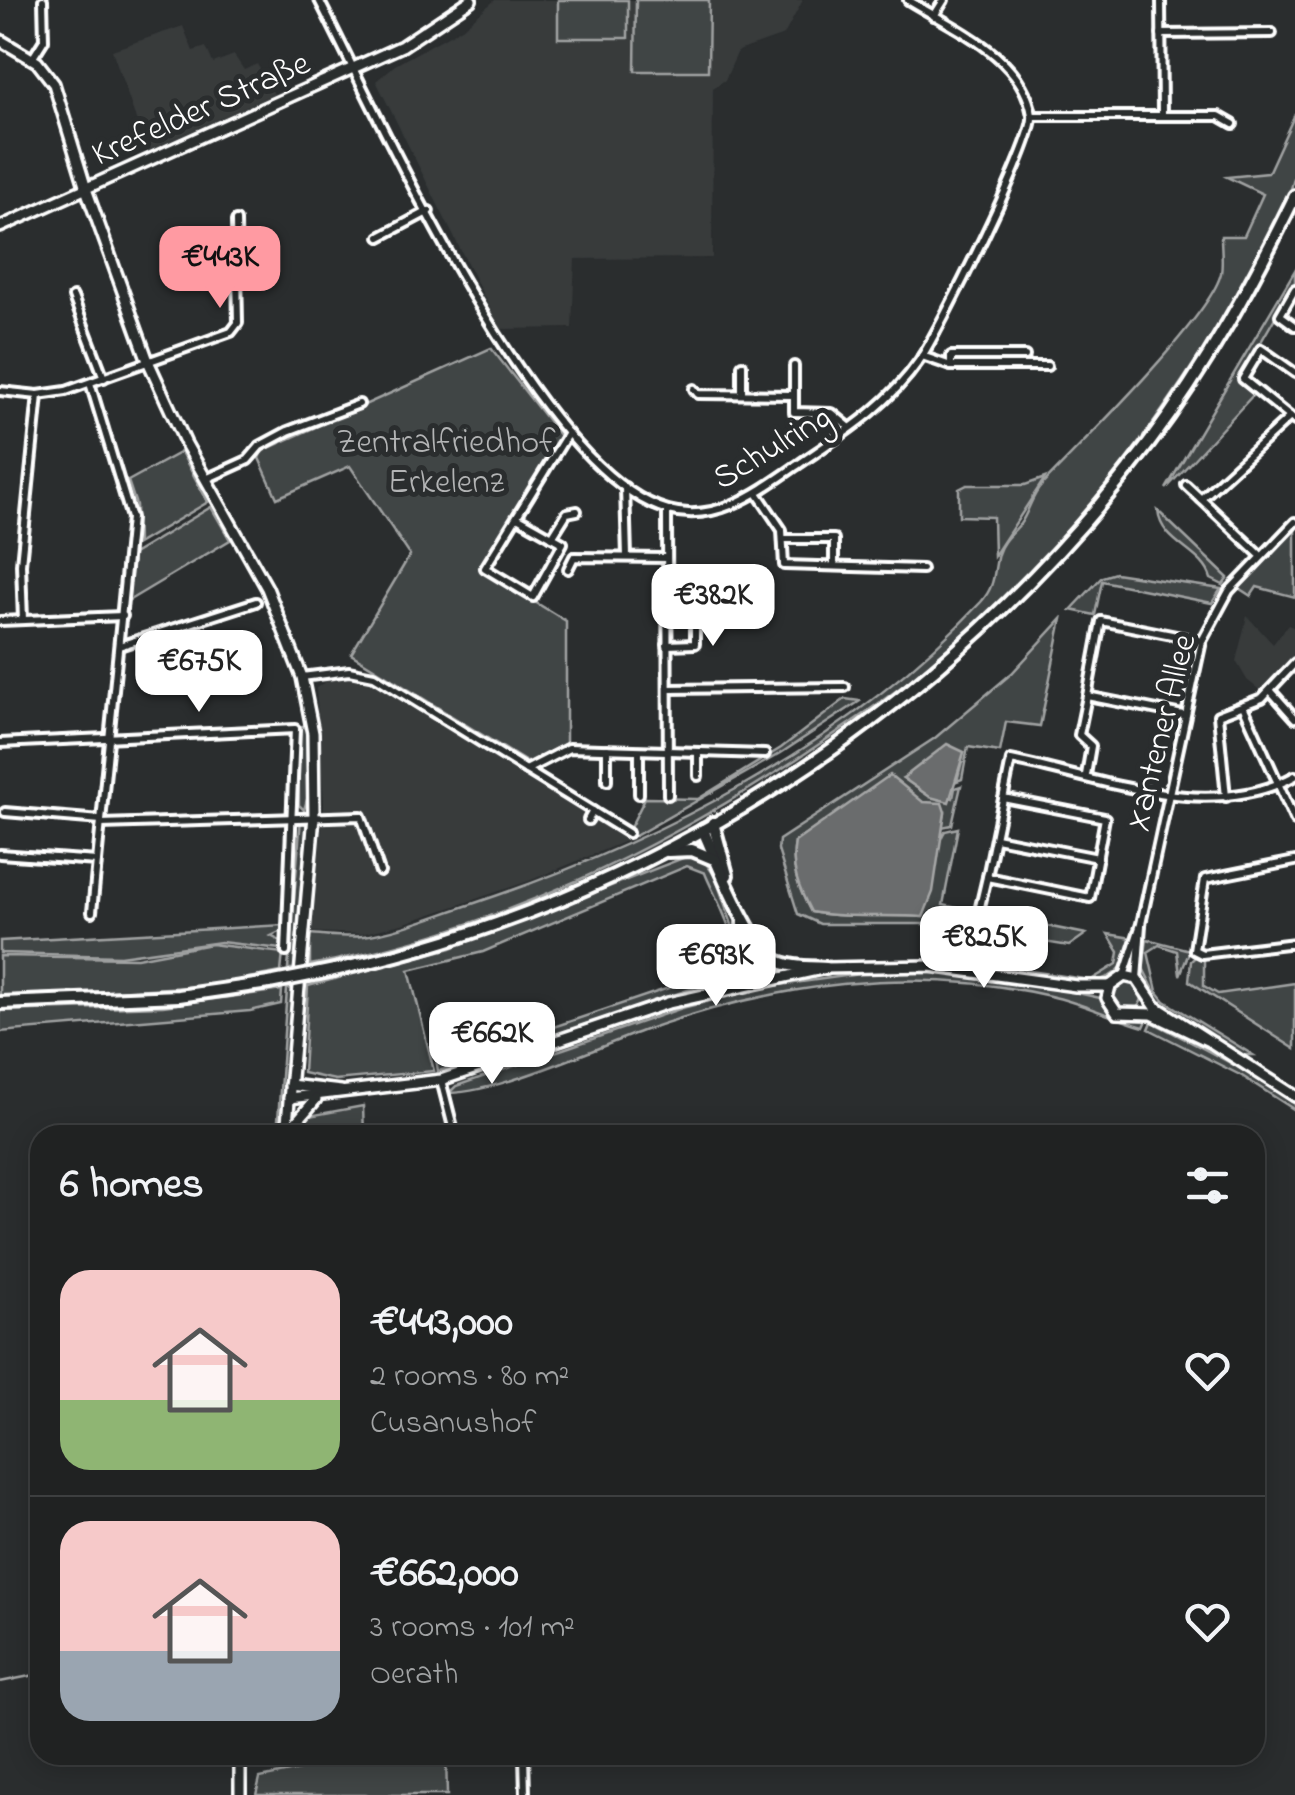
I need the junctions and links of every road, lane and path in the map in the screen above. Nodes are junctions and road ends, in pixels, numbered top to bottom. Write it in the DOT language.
graph roads {
  1 [pos="43,0"];
  2 [pos="318,0"];
  3 [pos="471,0"];
  4 [pos="908,0"];
  5 [pos="944,0"];
  6 [pos="1161,0"];
  7 [pos="934,16"];
  8 [pos="1272,33"];
  9 [pos="1161,34"];
  10 [pos="0,40"];
  11 [pos="32,59"];
  12 [pos="354,68"];
  13 [pos="1162,115"];
  14 [pos="1033,116"];
  15 [pos="1233,124"];
  16 [pos="86,189"];
  17 [pos="1295,196"];
  18 [pos="429,212"];
  19 [pos="236,221"];
  20 [pos="0,227"];
  21 [pos="380,237"];
  22 [pos="1295,288"];
  23 [pos="73,297"];
  24 [pos="1295,326"];
  25 [pos="922,356"];
  26 [pos="1024,356"];
  27 [pos="148,361"];
  28 [pos="742,365"];
  29 [pos="794,366"];
  30 [pos="952,366"];
  31 [pos="1047,366"];
  32 [pos="1295,373"];
  33 [pos="104,378"];
  34 [pos="90,383"];
  35 [pos="694,390"];
  36 [pos="0,391"];
  37 [pos="742,394"];
  38 [pos="38,395"];
  39 [pos="794,395"];
  40 [pos="359,404"];
  41 [pos="1294,420"];
  42 [pos="850,428"];
  43 [pos="568,433"];
  44 [pos="206,479"];
  45 [pos="1186,485"];
  46 [pos="625,487"];
  47 [pos="756,493"];
  48 [pos="1201,498"];
  49 [pos="667,510"];
  50 [pos="577,511"];
  51 [pos="517,517"];
  52 [pos="1295,522"];
  53 [pos="552,537"];
  54 [pos="784,539"];
  55 [pos="1259,554"];
  56 [pos="626,558"];
  57 [pos="666,558"];
  58 [pos="834,566"];
  59 [pos="568,569"];
  60 [pos="922,569"];
  61 [pos="666,595"];
  62 [pos="256,602"];
  63 [pos="123,616"];
  64 [pos="23,620"];
  65 [pos="0,621"];
  66 [pos="1202,641"];
  67 [pos="667,645"];
  68 [pos="119,646"];
  69 [pos="1295,663"];
  70 [pos="302,676"];
  71 [pos="845,686"];
  72 [pos="668,689"];
  73 [pos="1270,690"];
  74 [pos="1087,696"];
  75 [pos="1244,708"];
  76 [pos="1183,714"];
  77 [pos="1295,718"];
  78 [pos="109,738"];
  79 [pos="0,744"];
  80 [pos="608,749"];
  81 [pos="639,751"];
  82 [pos="668,751"];
  83 [pos="698,754"];
  84 [pos="765,754"];
  85 [pos="526,770"];
  86 [pos="698,776"];
  87 [pos="1086,776"];
  88 [pos="1295,776"];
  89 [pos="607,781"];
  90 [pos="1277,784"];
  91 [pos="1168,792"];
  92 [pos="639,794"];
  93 [pos="668,795"];
  94 [pos="1226,797"];
  95 [pos="1003,798"];
  96 [pos="593,811"];
  97 [pos="5,812"];
  98 [pos="294,815"];
  99 [pos="314,816"];
  100 [pos="588,820"];
  101 [pos="101,822"];
  102 [pos="1295,822"];
  103 [pos="708,826"];
  104 [pos="628,833"];
  105 [pos="995,838"];
  106 [pos="662,851"];
  107 [pos="0,854"];
  108 [pos="1098,858"];
  109 [pos="716,860"];
  110 [pos="97,861"];
  111 [pos="1295,862"];
  112 [pos="380,872"];
  113 [pos="987,877"];
  114 [pos="728,880"];
  115 [pos="979,911"];
  116 [pos="92,912"];
  117 [pos="743,918"];
  118 [pos="1140,924"];
  119 [pos="753,937"];
  120 [pos="1295,942"];
  121 [pos="286,952"];
  122 [pos="826,968"];
  123 [pos="1124,976"];
  124 [pos="766,978"];
  125 [pos="1137,979"];
  126 [pos="754,981"];
  127 [pos="1076,986"];
  128 [pos="1110,986"];
  129 [pos="1107,998"];
  130 [pos="1146,999"];
  131 [pos="0,1002"];
  132 [pos="1140,1011"];
  133 [pos="1214,1044"];
  134 [pos="441,1080"];
  135 [pos="290,1084"];
  136 [pos="345,1092"];
  137 [pos="1295,1096"];
  138 [pos="288,1098"];
  139 [pos="318,1098"];
  140 [pos="287,1125"];
  141 [pos="295,1125"];
  142 [pos="452,1125"];
  143 [pos="240,1765"];
  144 [pos="524,1765"];
  145 [pos="240,1795"];
  146 [pos="525,1795"];
  1 -- 11 [label="street"];
  2 -- 12 [label="street"];
  3 -- 12 [label="main road, Krefelder Straße"];
  4 -- 7 [label="street"];
  5 -- 7 [label="street"];
  6 -- 9 [label="street"];
  7 -- 14 [label="street"];
  8 -- 9 [label="street"];
  9 -- 13 [label="street"];
  10 -- 11 [label="main road"];
  11 -- 16 [label="main road"];
  12 -- 16 [label="main road, Krefelder Straße"];
  12 -- 18 [label="street"];
  13 -- 14 [label="street"];
  13 -- 15 [label="street"];
  14 -- 25 [label="street, Schulring"];
  16 -- 20 [label="main road, Krefelder Straße"];
  16 -- 27 [label="main road"];
  17 -- 103 [label="main road"];
  18 -- 21 [label="street"];
  18 -- 43 [label="street"];
  19 -- 27 [label="street"];
  22 -- 24 [label="street"];
  23 -- 33 [label="street"];
  25 -- 30 [label="street"];
  25 -- 42 [label="street, Schulring"];
  26 -- 30 [label="street"];
  27 -- 33 [label="street"];
  27 -- 44 [label="main road"];
  28 -- 37 [label="street"];
  29 -- 39 [label="street"];
  30 -- 31 [label="street"];
  32 -- 41 [label="street"];
  33 -- 34 [label="street"];
  34 -- 38 [label="street"];
  34 -- 63 [label="street"];
  35 -- 37 [label="street"];
  36 -- 38 [label="street"];
  37 -- 39 [label="street"];
  38 -- 64 [label="street"];
  39 -- 42 [label="street"];
  40 -- 44 [label="street"];
  41 -- 48 [label="street"];
  42 -- 47 [label="street, Schulring"];
  43 -- 46 [label="street"];
  43 -- 51 [label="street"];
  44 -- 70 [label="main road"];
  45 -- 48 [label="street"];
  46 -- 49 [label="street"];
  46 -- 56 [label="street"];
  47 -- 49 [label="street, Schulring"];
  47 -- 54 [label="street"];
  48 -- 55 [label="street"];
  49 -- 57 [label="street"];
  50 -- 53 [label="street"];
  51 -- 53 [label="street"];
  51 -- 53 [label="street"];
  52 -- 55 [label="street, Xantener Allee"];
  54 -- 58 [label="street"];
  54 -- 58 [label="street"];
  55 -- 66 [label="street, Xantener Allee"];
  56 -- 57 [label="street"];
  56 -- 59 [label="street"];
  57 -- 61 [label="street"];
  58 -- 60 [label="street"];
  61 -- 67 [label="street"];
  61 -- 67 [label="street"];
  62 -- 68 [label="street"];
  63 -- 64 [label="street"];
  63 -- 68 [label="street"];
  64 -- 65 [label="street"];
  66 -- 74 [label="street"];
  66 -- 76 [label="street, Xantener Allee"];
  67 -- 72 [label="street"];
  68 -- 78 [label="street"];
  69 -- 73 [label="street"];
  70 -- 85 [label="street"];
  70 -- 99 [label="main road"];
  71 -- 72 [label="street"];
  72 -- 82 [label="street"];
  73 -- 75 [label="street"];
  73 -- 77 [label="street"];
  74 -- 76 [label="street"];
  74 -- 87 [label="street"];
  75 -- 90 [label="street"];
  75 -- 94 [label="street"];
  76 -- 91 [label="street, Xantener Allee"];
  78 -- 79 [label="street"];
  78 -- 98 [label="street"];
  78 -- 101 [label="street"];
  80 -- 81 [label="street"];
  80 -- 85 [label="street"];
  80 -- 89 [label="street"];
  81 -- 82 [label="street"];
  81 -- 92 [label="street"];
  82 -- 83 [label="street"];
  82 -- 93 [label="street"];
  83 -- 84 [label="street"];
  83 -- 86 [label="street"];
  85 -- 96 [label="street"];
  87 -- 91 [label="street"];
  87 -- 95 [label="street"];
  88 -- 90 [label="street"];
  90 -- 94 [label="street"];
  90 -- 102 [label="street"];
  91 -- 94 [label="street"];
  91 -- 118 [label="street, Xantener Allee"];
  95 -- 105 [label="street"];
  95 -- 108 [label="street"];
  96 -- 100 [label="street"];
  96 -- 104 [label="street"];
  97 -- 101 [label="street"];
  98 -- 99 [label="street"];
  98 -- 101 [label="street"];
  98 -- 121 [label="street"];
  99 -- 112 [label="street"];
  99 -- 135 [label="main road"];
  101 -- 110 [label="street"];
  103 -- 106 [label="main road"];
  103 -- 109 [label="main road"];
  103 -- 114 [label="main road"];
  105 -- 108 [label="street"];
  105 -- 113 [label="street"];
  106 -- 109 [label="main road"];
  106 -- 131 [label="main road, bridge"];
  107 -- 110 [label="street"];
  108 -- 113 [label="street"];
  109 -- 114 [label="main road"];
  110 -- 116 [label="street"];
  111 -- 120 [label="street"];
  113 -- 115 [label="street"];
  114 -- 117 [label="main road"];
  117 -- 119 [label="main road"];
  117 -- 126 [label="main road"];
  118 -- 123 [label="street, Xantener Allee"];
  118 -- 125 [label="street, Xantener Allee"];
  119 -- 122 [label="main road"];
  119 -- 124 [label="main road"];
  122 -- 124 [label="main road"];
  122 -- 127 [label="main road"];
  123 -- 125 [label="main road"];
  123 -- 128 [label="main road"];
  124 -- 126 [label="main road"];
  125 -- 130 [label="main road"];
  126 -- 134 [label="main road"];
  127 -- 128 [label="main road"];
  127 -- 129 [label="main road"];
  128 -- 129 [label="main road"];
  129 -- 132 [label="main road"];
  130 -- 132 [label="main road"];
  130 -- 133 [label="main road"];
  132 -- 133 [label="main road"];
  133 -- 137 [label="main road"];
  134 -- 136 [label="main road"];
  134 -- 142 [label="street"];
  135 -- 136 [label="main road"];
  135 -- 138 [label="main road"];
  136 -- 139 [label="main road"];
  138 -- 139 [label="main road"];
  138 -- 140 [label="main road"];
  139 -- 141 [label="main road"];
  143 -- 145 [label="main road"];
  144 -- 146 [label="street"];
}
